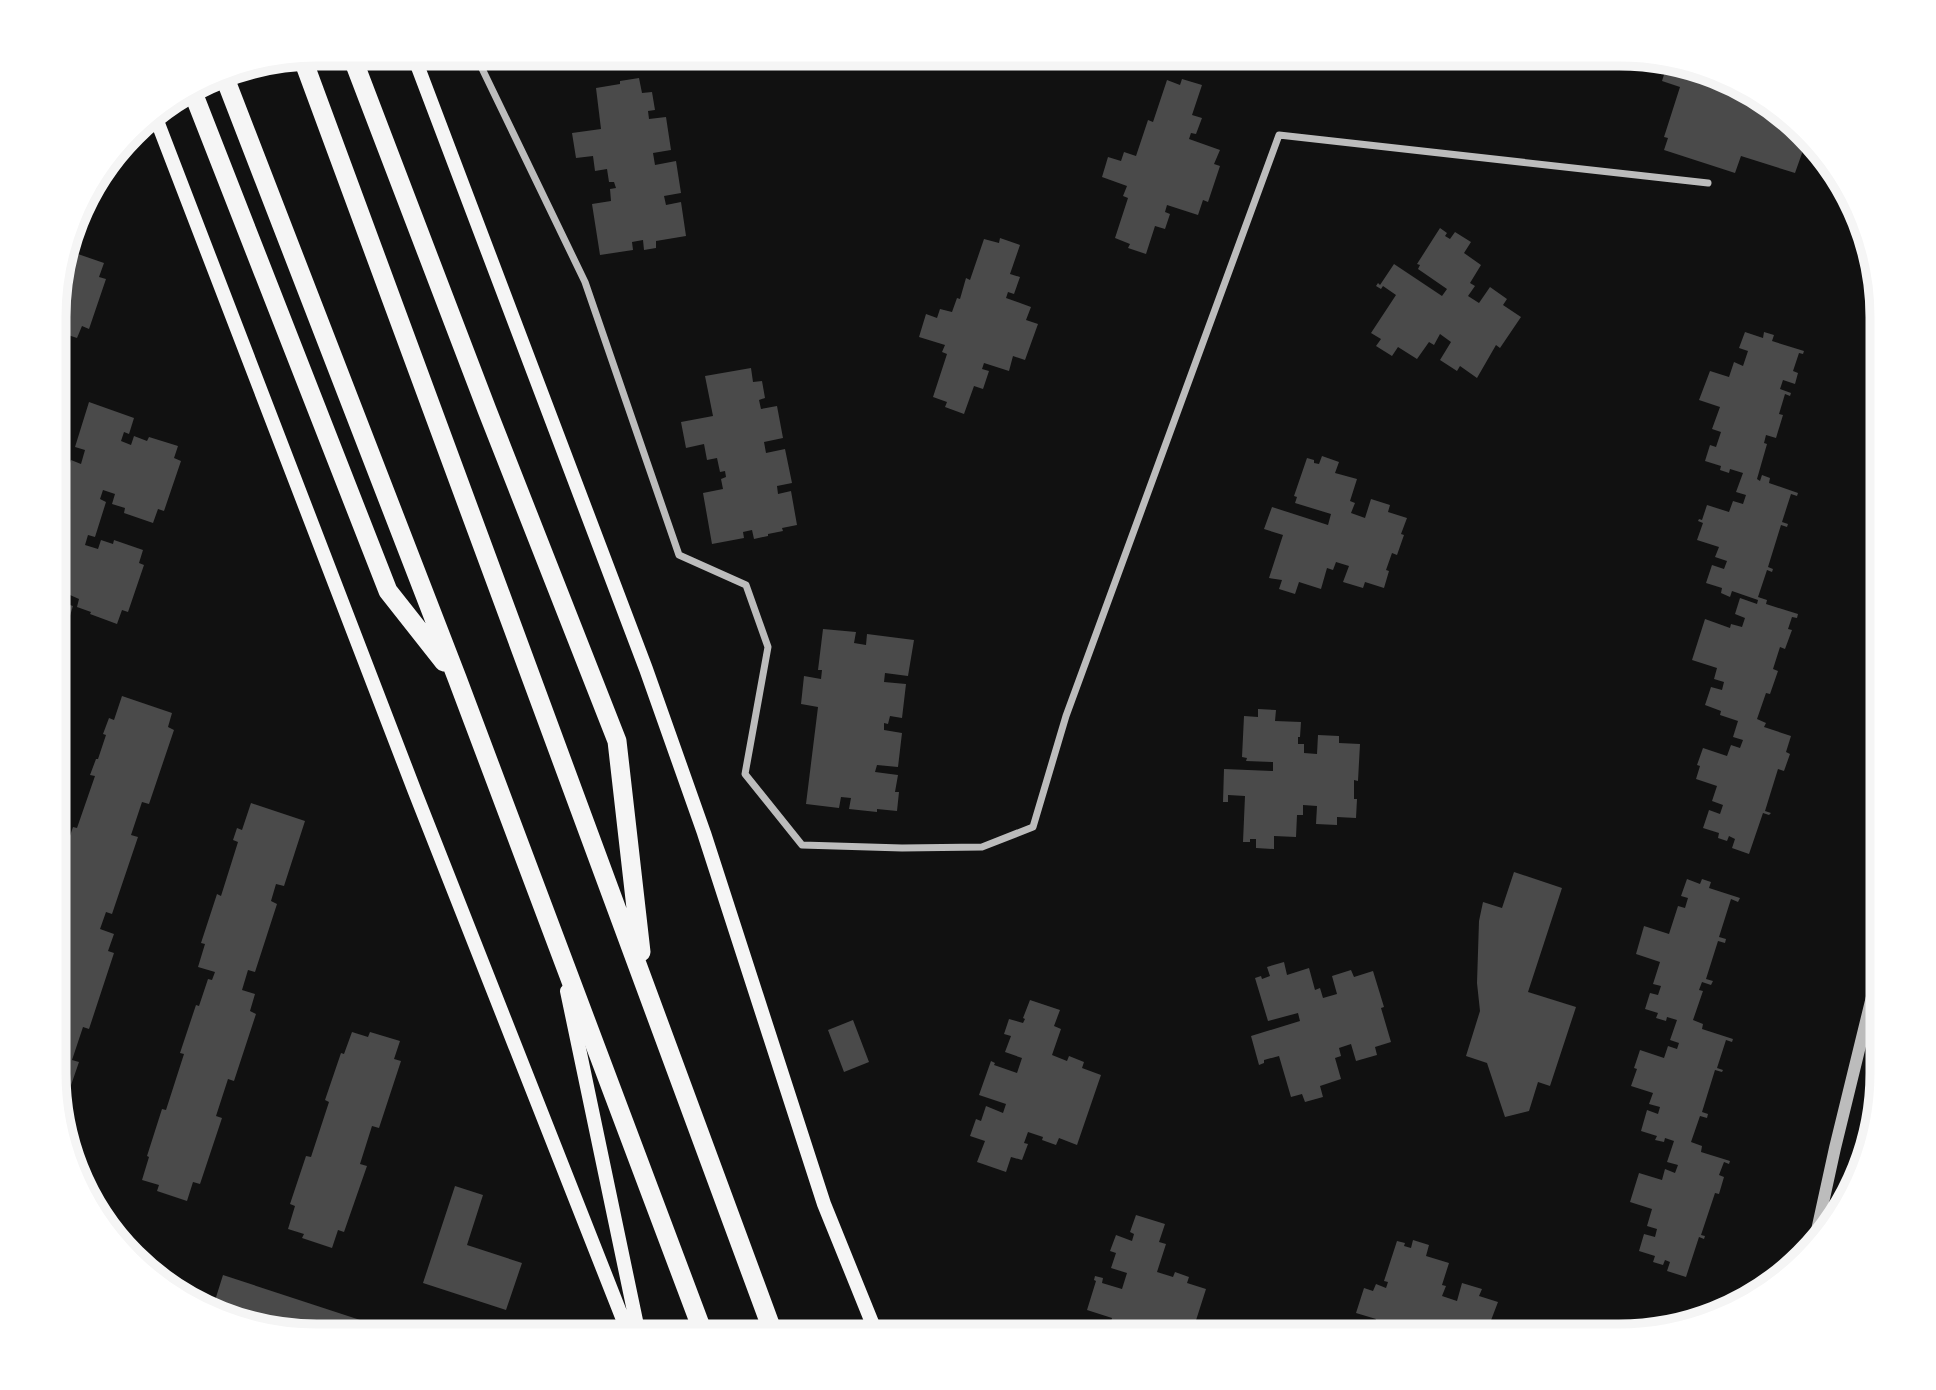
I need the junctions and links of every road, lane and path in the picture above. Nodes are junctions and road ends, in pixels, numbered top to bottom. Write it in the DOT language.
graph roads {
  1 [pos="356,66"];
  2 [pos="418,66"];
  3 [pos="480,66"];
  4 [pos="306,67"];
  5 [pos="227,84"];
  6 [pos="195,98"];
  7 [pos="158,124"];
  8 [pos="1708,183"];
  9 [pos="457,678"];
  10 [pos="557,945"];
  11 [pos="645,985"];
  12 [pos="1870,1005"];
  13 [pos="1818,1225"];
  14 [pos="625,1324"];
  15 [pos="637,1324"];
  16 [pos="700,1324"];
  17 [pos="770,1324"];
  18 [pos="873,1324"];
  1 -- 11 [label="highway"];
  2 -- 18 [label="main road"];
  3 -- 8 [label="street"];
  4 -- 11 [label="highway"];
  5 -- 9 [label="highway"];
  6 -- 9 [label="highway"];
  7 -- 14 [label="main road"];
  9 -- 10 [label="highway"];
  10 -- 15 [label="main road"];
  10 -- 16 [label="highway"];
  11 -- 17 [label="highway"];
  12 -- 13 [label="street"];
}
